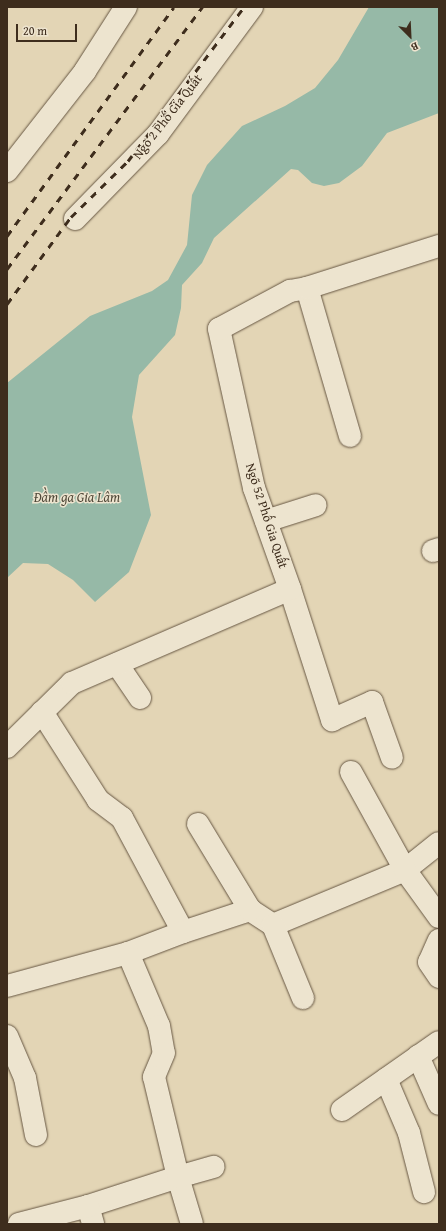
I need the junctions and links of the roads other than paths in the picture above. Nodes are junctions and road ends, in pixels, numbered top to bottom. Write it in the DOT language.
graph roads {
  1 [pos="126,7"];
  2 [pos="252,7"];
  3 [pos="7,171"];
  4 [pos="75,219"];
  5 [pos="435,253"];
  6 [pos="307,288"];
  7 [pos="350,436"];
  8 [pos="316,505"];
  9 [pos="266,521"];
  10 [pos="290,590"];
  11 [pos="117,664"];
  12 [pos="140,698"];
  13 [pos="42,712"];
  14 [pos="7,748"];
  15 [pos="392,758"];
  16 [pos="351,772"];
  17 [pos="198,824"];
  18 [pos="439,843"];
  19 [pos="405,870"];
  20 [pos="250,910"];
  21 [pos="439,917"];
  22 [pos="273,925"];
  23 [pos="183,932"];
  24 [pos="439,940"];
  25 [pos="128,953"];
  26 [pos="439,977"];
  27 [pos="7,986"];
  28 [pos="303,998"];
  29 [pos="7,1036"];
  30 [pos="439,1042"];
  31 [pos="418,1056"];
  32 [pos="386,1079"];
  33 [pos="439,1104"];
  34 [pos="342,1110"];
  35 [pos="36,1135"];
  36 [pos="214,1167"];
  37 [pos="178,1177"];
  38 [pos="424,1192"];
  39 [pos="91,1215"];
  40 [pos="7,1219"];
  41 [pos="19,1224"];
  42 [pos="192,1224"];
  1 -- 3 [label="street"];
  2 -- 4 [label="street, Ngõ 2 Phố Gia Quất"];
  5 -- 6 [label="street, Ngõ 52 Phố Gia Quất"];
  6 -- 7 [label="street"];
  6 -- 9 [label="street, Ngõ 52 Phố Gia Quất"];
  8 -- 9 [label="street"];
  9 -- 10 [label="street, Ngõ 52 Phố Gia Quất"];
  10 -- 11 [label="street"];
  10 -- 15 [label="street, Ngõ 52 Phố Gia Quất"];
  11 -- 12 [label="street"];
  11 -- 13 [label="street"];
  13 -- 14 [label="street"];
  13 -- 23 [label="street"];
  16 -- 19 [label="street"];
  17 -- 20 [label="street"];
  18 -- 19 [label="street"];
  19 -- 21 [label="street"];
  19 -- 22 [label="street"];
  20 -- 22 [label="street"];
  20 -- 23 [label="street"];
  22 -- 28 [label="street"];
  23 -- 25 [label="street"];
  24 -- 26 [label="street"];
  25 -- 27 [label="street"];
  25 -- 37 [label="street"];
  29 -- 35 [label="street"];
  30 -- 31 [label="street"];
  31 -- 32 [label="street"];
  31 -- 33 [label="street"];
  32 -- 34 [label="street"];
  32 -- 38 [label="street"];
  36 -- 37 [label="street"];
  37 -- 39 [label="street"];
  37 -- 42 [label="street"];
  39 -- 41 [label="street"];
  40 -- 41 [label="street"];
}
